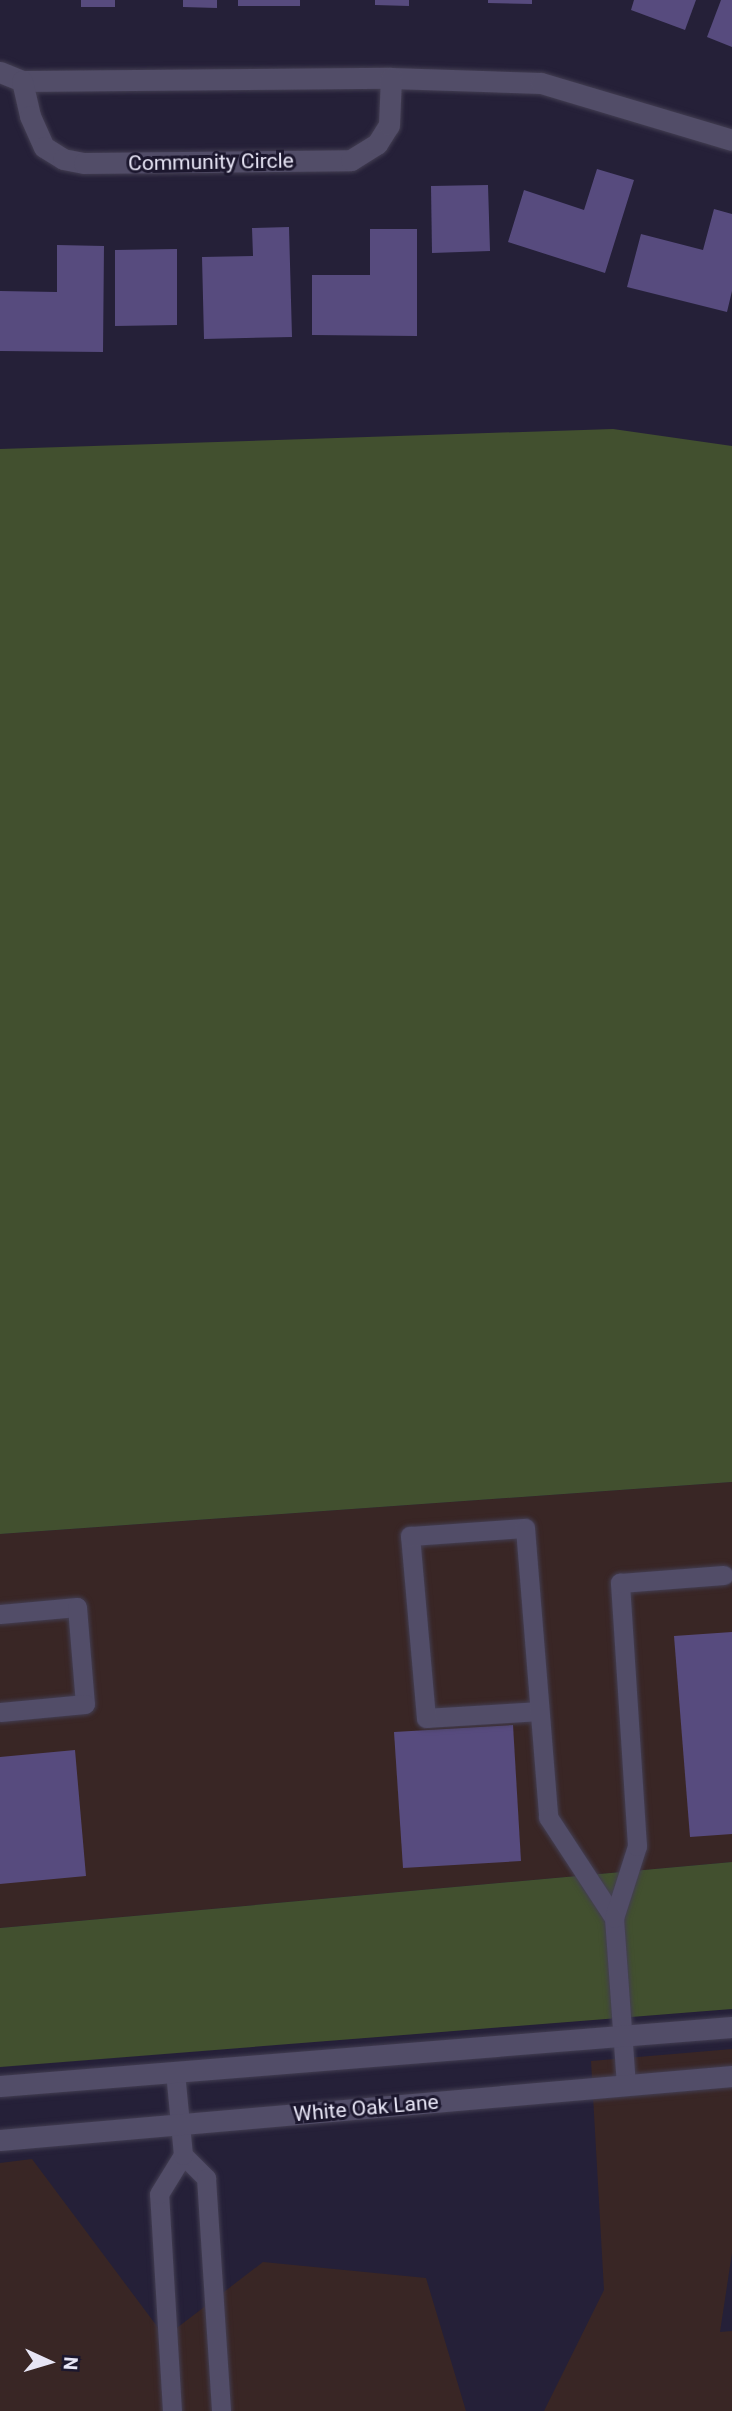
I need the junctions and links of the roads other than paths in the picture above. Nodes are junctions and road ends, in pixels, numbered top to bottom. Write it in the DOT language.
graph roads {
  1 [pos="0,72"];
  2 [pos="391,78"];
  3 [pos="22,81"];
  4 [pos="732,140"];
  5 [pos="724,1575"];
  6 [pos="0,1614"];
  7 [pos="539,1711"];
  8 [pos="0,1712"];
  9 [pos="614,1918"];
  10 [pos="732,2027"];
  11 [pos="619,2036"];
  12 [pos="175,2072"];
  13 [pos="732,2076"];
  14 [pos="626,2085"];
  15 [pos="0,2086"];
  16 [pos="182,2124"];
  17 [pos="0,2140"];
  18 [pos="183,2155"];
  19 [pos="172,2411"];
  20 [pos="221,2411"];
  1 -- 3 [label="street"];
  2 -- 3 [label="street"];
  2 -- 3 [label="street, Community Circle"];
  2 -- 4 [label="street"];
  5 -- 9 [label="lane"];
  6 -- 8 [label="lane"];
  7 -- 7 [label="lane"];
  7 -- 9 [label="lane"];
  9 -- 11 [label="lane"];
  10 -- 11 [label="street"];
  11 -- 12 [label="street"];
  11 -- 14 [label="lane"];
  12 -- 15 [label="street"];
  12 -- 16 [label="lane"];
  13 -- 14 [label="street, White Oak Lane"];
  14 -- 16 [label="street, White Oak Lane"];
  16 -- 17 [label="street, White Oak Lane"];
  16 -- 18 [label="lane"];
  18 -- 19 [label="lane"];
  18 -- 20 [label="lane"];
}
